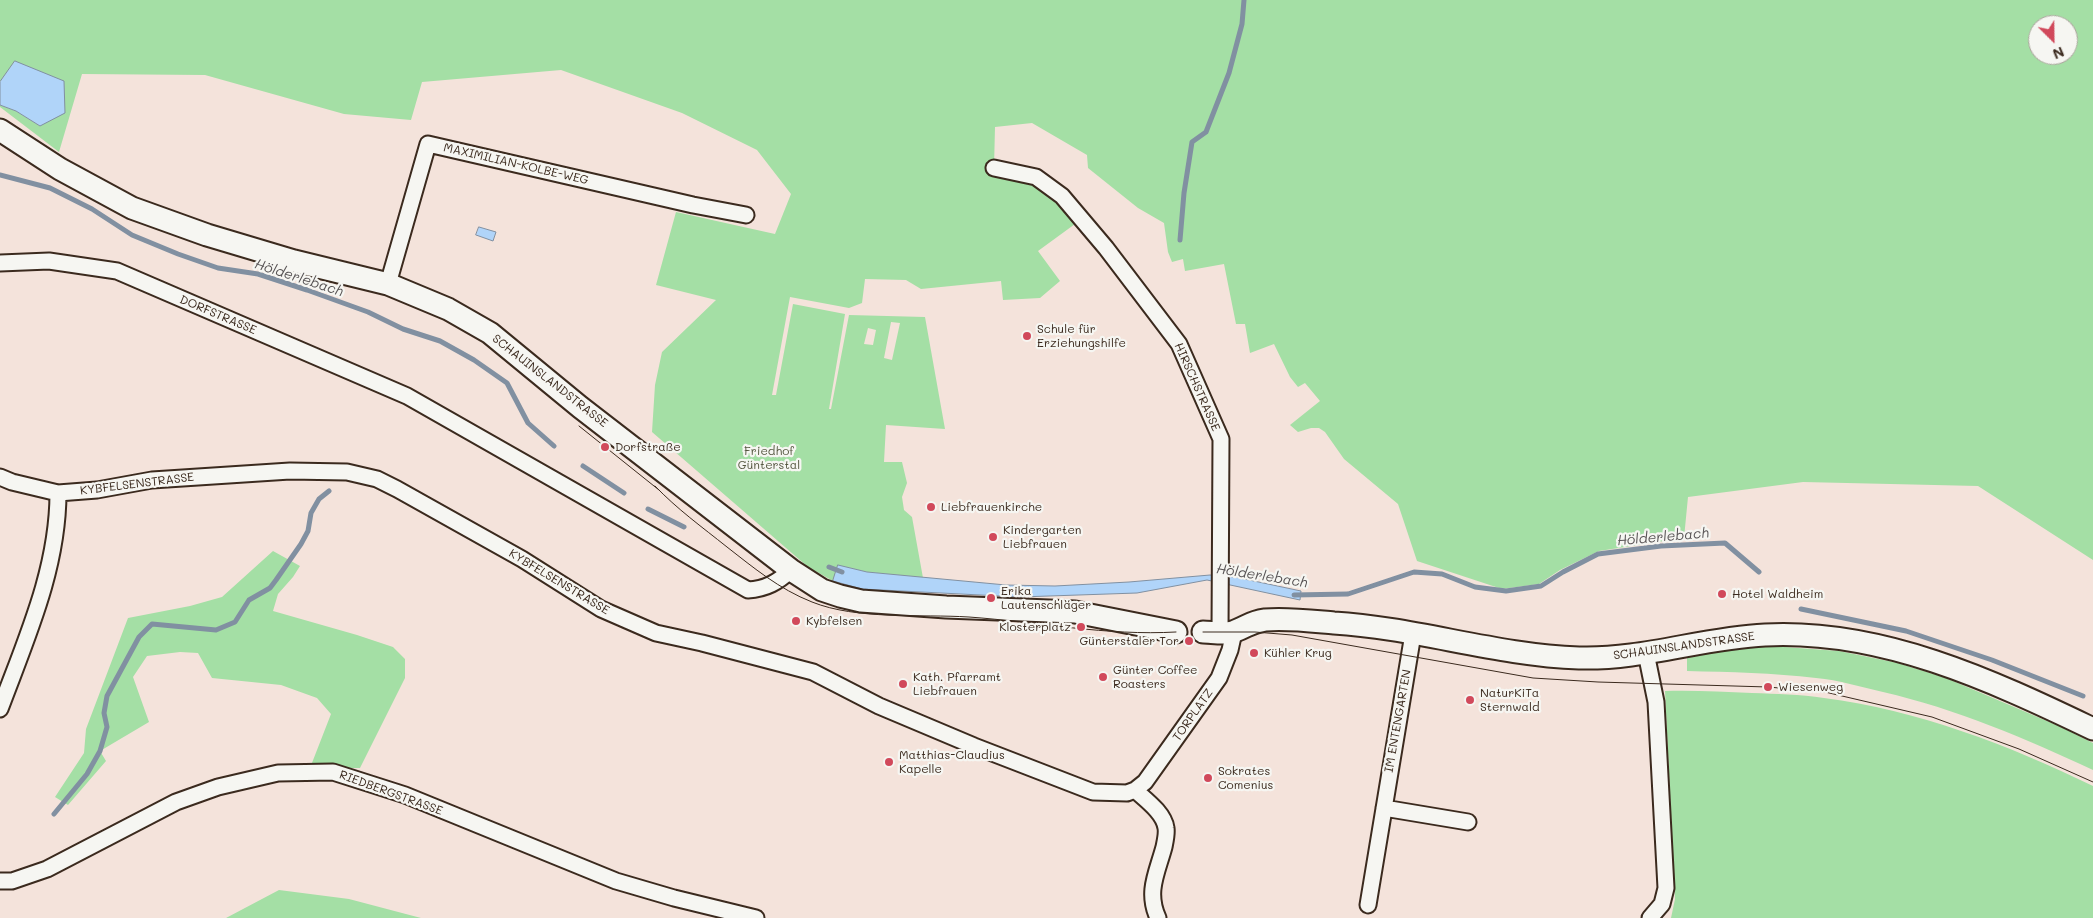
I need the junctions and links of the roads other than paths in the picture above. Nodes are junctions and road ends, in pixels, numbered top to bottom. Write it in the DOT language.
graph roads {
  1 [pos="0,130"];
  2 [pos="994,168"];
  3 [pos="746,215"];
  4 [pos="0,264"];
  5 [pos="388,284"];
  6 [pos="0,477"];
  7 [pos="58,493"];
  8 [pos="791,570"];
  9 [pos="1176,632"];
  10 [pos="1219,632"];
  11 [pos="1413,634"];
  12 [pos="1646,653"];
  13 [pos="0,709"];
  14 [pos="2093,729"];
  15 [pos="1135,790"];
  16 [pos="1384,808"];
  17 [pos="1468,822"];
  18 [pos="0,881"];
  19 [pos="1368,905"];
  20 [pos="756,918"];
  21 [pos="1158,918"];
  22 [pos="1650,918"];
  1 -- 5 [label="main road, SCHAUINSLANDSTRASSE"];
  2 -- 10 [label="street, HIRSCHSTRASSE"];
  3 -- 5 [label="street, MAXIMILIAN-KOLBE-WEG"];
  4 -- 8 [label="street, DORFSTRASSE"];
  5 -- 8 [label="main road, SCHAUINSLANDSTRASSE"];
  6 -- 7 [label="street, KYBFELSENSTRASSE"];
  7 -- 13 [label="street"];
  7 -- 15 [label="street, KYBFELSENSTRASSE"];
  8 -- 9 [label="main road, SCHAUINSLANDSTRASSE"];
  10 -- 11 [label="main road, SCHAUINSLANDSTRASSE"];
  10 -- 15 [label="street, TORPLATZ"];
  11 -- 12 [label="main road, SCHAUINSLANDSTRASSE"];
  11 -- 16 [label="street, IM ENTENGARTEN"];
  12 -- 14 [label="main road, SCHAUINSLANDSTRASSE"];
  12 -- 22 [label="street"];
  15 -- 21 [label="street"];
  16 -- 17 [label="street"];
  16 -- 19 [label="street, IM ENTENGARTEN"];
  18 -- 20 [label="street, RIEDBERGSTRASSE"];
}
